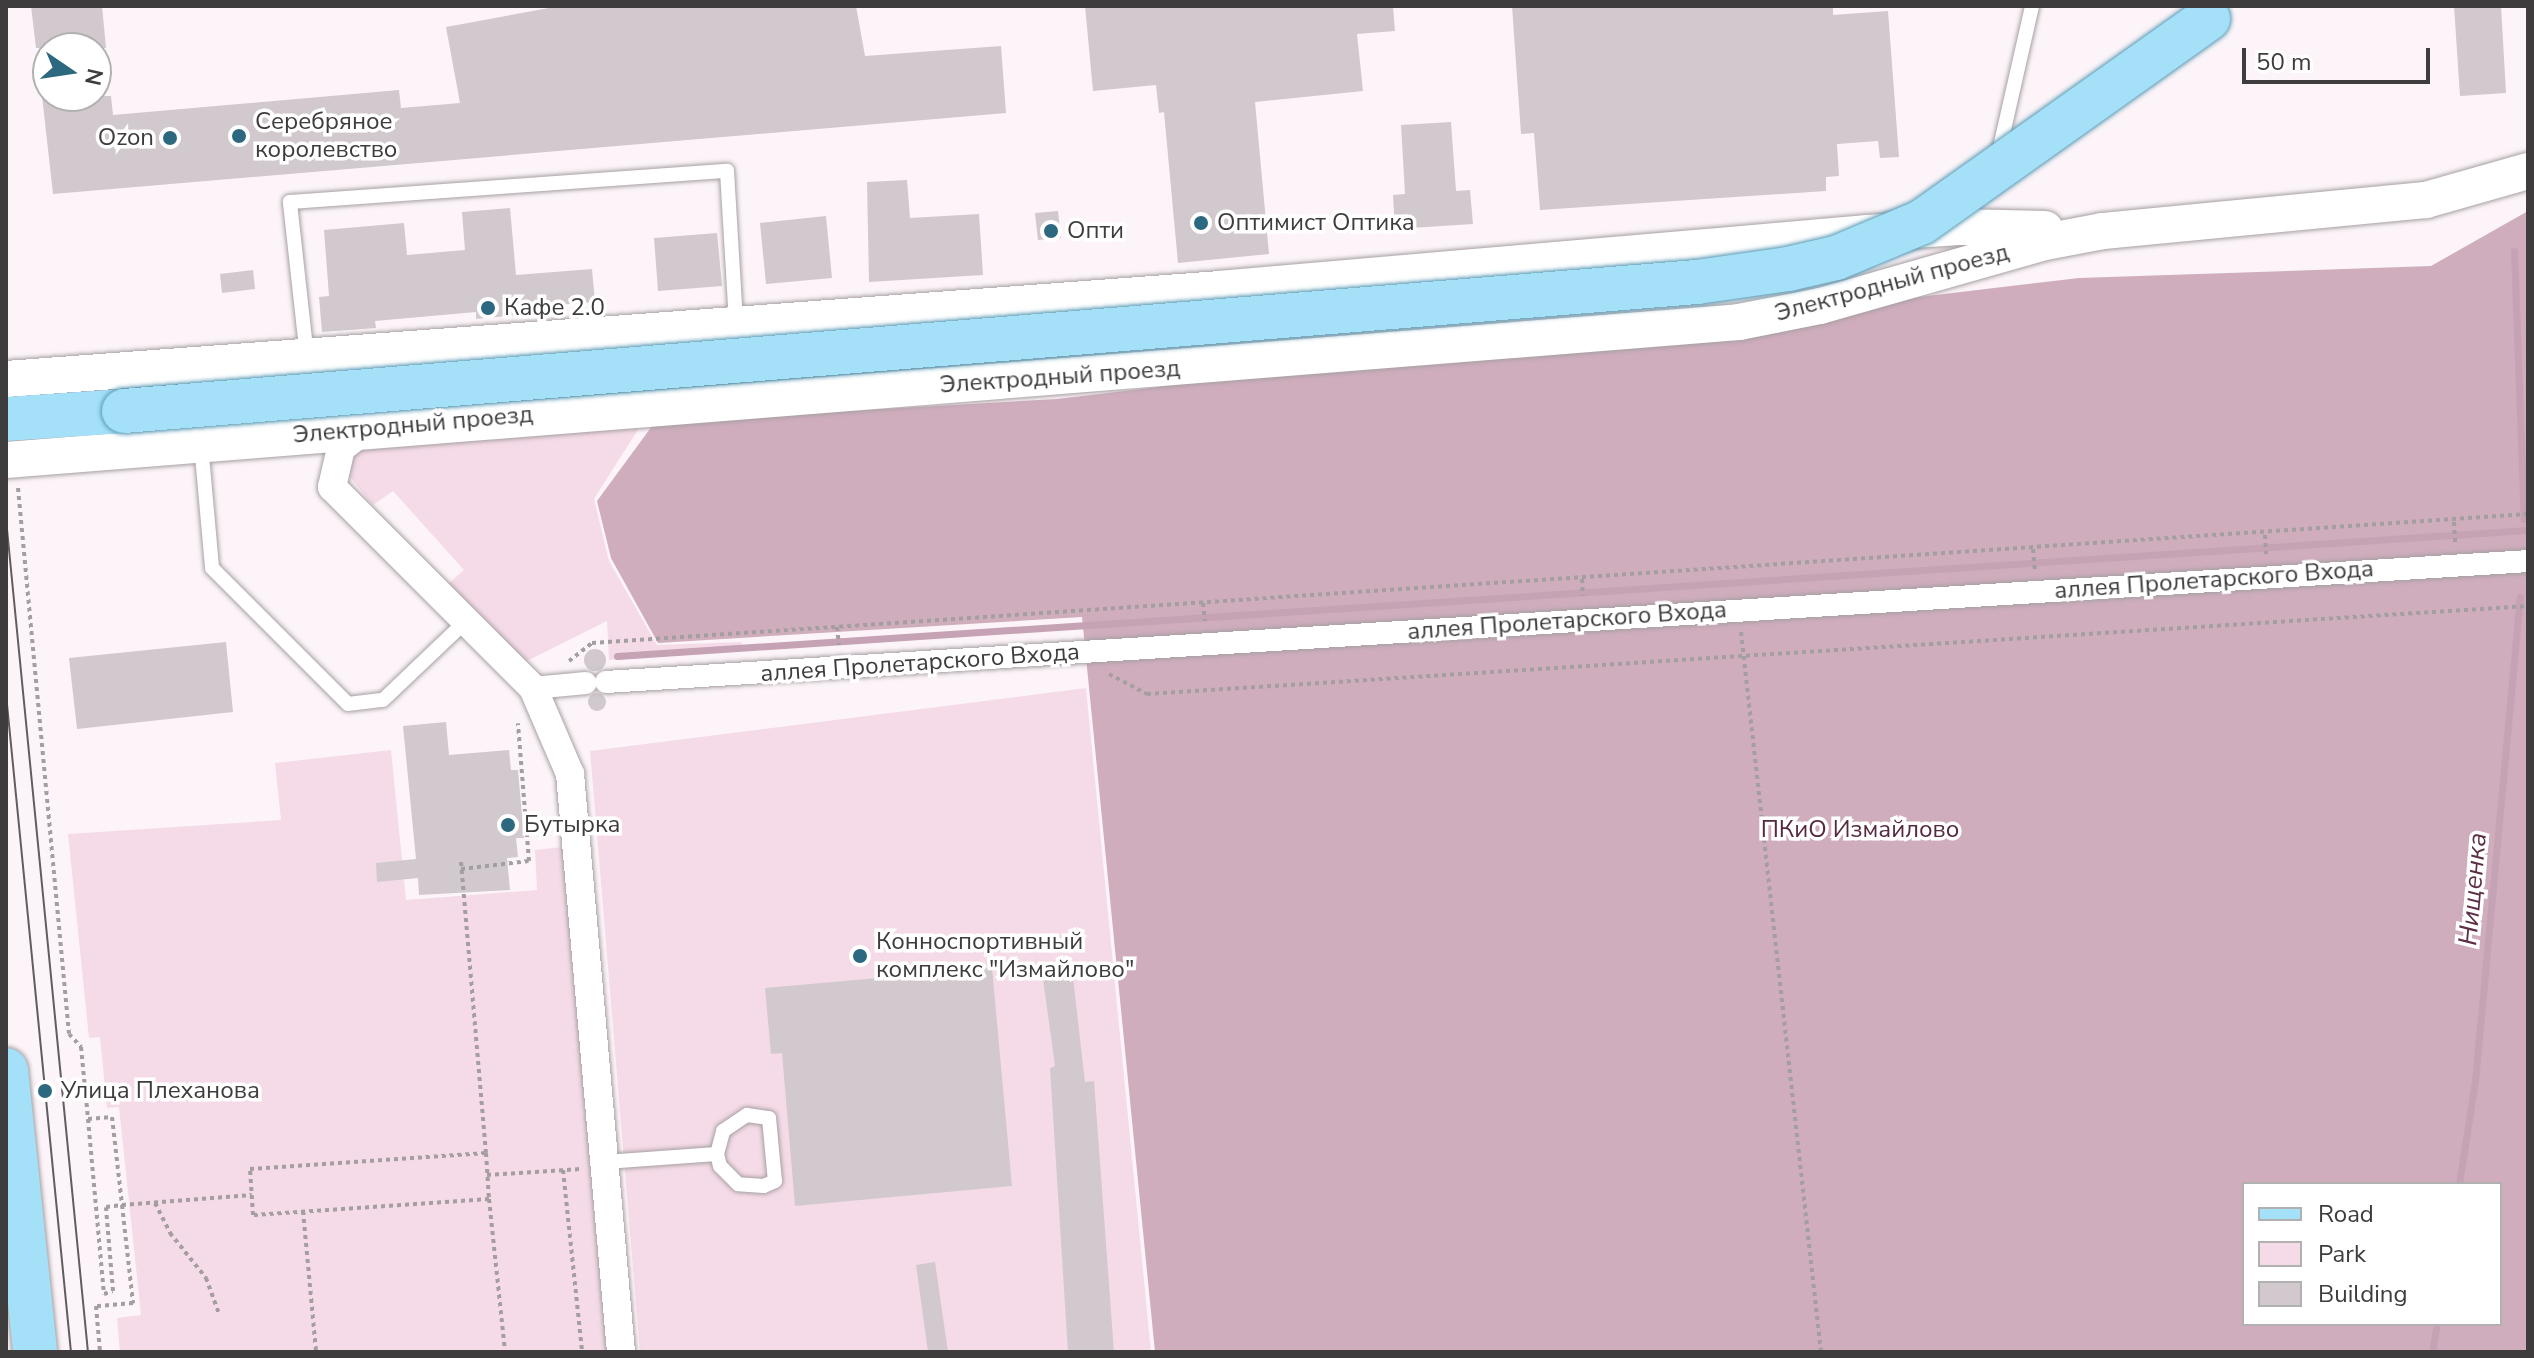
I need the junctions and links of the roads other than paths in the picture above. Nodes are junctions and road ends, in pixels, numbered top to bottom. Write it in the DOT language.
graph roads {
  1 [pos="2032,6"];
  2 [pos="2218,12"];
  3 [pos="2528,171"];
  4 [pos="1992,191"];
  5 [pos="2103,231"];
  6 [pos="1219,289"];
  7 [pos="754,322"];
  8 [pos="307,358"];
  9 [pos="1231,365"];
  10 [pos="6,379"];
  11 [pos="777,397"];
  12 [pos="6,419"];
  13 [pos="367,428"];
  14 [pos="201,443"];
  15 [pos="12,470"];
  16 [pos="2528,561"];
  17 [pos="465,622"];
  18 [pos="533,688"];
  19 [pos="6,1070"];
  20 [pos="717,1154"];
  21 [pos="599,1165"];
  22 [pos="35,1352"];
  23 [pos="621,1352"];
  1 -- 4 [label="lane"];
  2 -- 12 [label="main road, bridge"];
  3 -- 5 [label="street, Электродный проезд"];
  5 -- 6 [label="street, Электродный проезд"];
  5 -- 9 [label="street, Электродный проезд"];
  6 -- 7 [label="street, Электродный проезд"];
  6 -- 9 [label="street"];
  7 -- 8 [label="street, Электродный проезд"];
  7 -- 8 [label="lane"];
  7 -- 11 [label="street"];
  8 -- 10 [label="street, Электродный проезд"];
  9 -- 11 [label="street, Электродный проезд"];
  11 -- 13 [label="street, Электродный проезд"];
  13 -- 14 [label="street, Электродный проезд"];
  13 -- 17 [label="street"];
  14 -- 15 [label="street, Электродный проезд"];
  14 -- 17 [label="lane"];
  16 -- 18 [label="street, аллея Пролетарского Входа"];
  17 -- 18 [label="street"];
  18 -- 21 [label="street"];
  19 -- 22 [label="main road"];
  20 -- 20 [label="lane"];
  20 -- 21 [label="lane"];
  21 -- 23 [label="street"];
}
